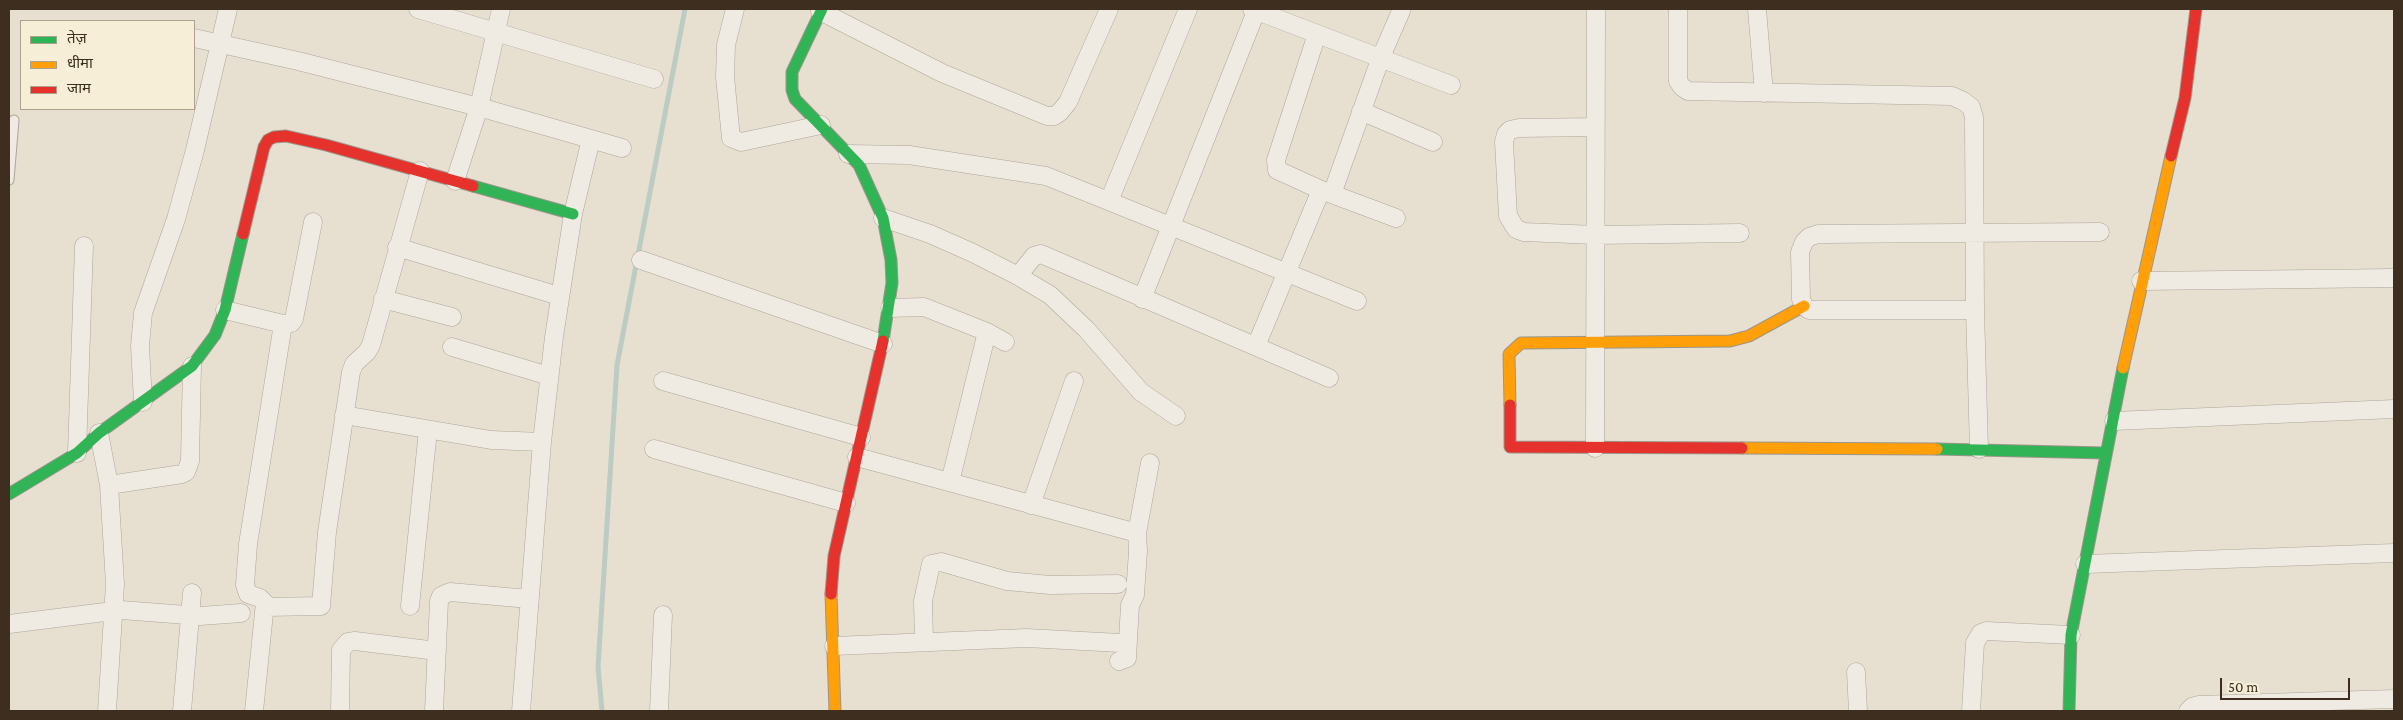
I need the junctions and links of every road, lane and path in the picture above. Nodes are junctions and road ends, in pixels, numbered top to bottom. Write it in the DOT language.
graph roads {
  1 [pos="228,9"];
  2 [pos="418,9"];
  3 [pos="501,9"];
  4 [pos="735,9"];
  5 [pos="1109,9"];
  6 [pos="1188,9"];
  7 [pos="1255,9"];
  8 [pos="1596,9"];
  9 [pos="1678,9"];
  10 [pos="1757,9"];
  11 [pos="2196,9"];
  12 [pos="821,10"];
  13 [pos="1401,11"];
  14 [pos="495,32"];
  15 [pos="1317,34"];
  16 [pos="195,38"];
  17 [pos="220,44"];
  18 [pos="1381,57"];
  19 [pos="654,80"];
  20 [pos="1451,84"];
  21 [pos="1764,93"];
  22 [pos="479,107"];
  23 [pos="1361,111"];
  24 [pos="14,120"];
  25 [pos="821,125"];
  26 [pos="1595,127"];
  27 [pos="590,139"];
  28 [pos="1433,142"];
  29 [pos="622,148"];
  30 [pos="848,154"];
  31 [pos="420,171"];
  32 [pos="9,180"];
  33 [pos="455,181"];
  34 [pos="1326,192"];
  35 [pos="1109,201"];
  36 [pos="572,214"];
  37 [pos="883,218"];
  38 [pos="1396,218"];
  39 [pos="313,222"];
  40 [pos="1172,226"];
  41 [pos="1974,232"];
  42 [pos="2100,232"];
  43 [pos="1740,233"];
  44 [pos="1595,235"];
  45 [pos="84,246"];
  46 [pos="397,248"];
  47 [pos="641,260"];
  48 [pos="1286,272"];
  49 [pos="1018,276"];
  50 [pos="2394,278"];
  51 [pos="2141,280"];
  52 [pos="559,296"];
  53 [pos="1142,299"];
  54 [pos="383,300"];
  55 [pos="1357,301"];
  56 [pos="1804,306"];
  57 [pos="890,308"];
  58 [pos="225,310"];
  59 [pos="1975,310"];
  60 [pos="452,317"];
  61 [pos="283,324"];
  62 [pos="987,332"];
  63 [pos="1005,342"];
  64 [pos="1595,342"];
  65 [pos="883,344"];
  66 [pos="1256,346"];
  67 [pos="452,347"];
  68 [pos="192,366"];
  69 [pos="549,376"];
  70 [pos="1329,378"];
  71 [pos="663,381"];
  72 [pos="1074,381"];
  73 [pos="143,402"];
  74 [pos="2394,409"];
  75 [pos="344,415"];
  76 [pos="1176,416"];
  77 [pos="2114,421"];
  78 [pos="428,430"];
  79 [pos="99,434"];
  80 [pos="861,437"];
  81 [pos="542,442"];
  82 [pos="1595,448"];
  83 [pos="1978,449"];
  84 [pos="654,450"];
  85 [pos="77,453"];
  86 [pos="2105,453"];
  87 [pos="857,457"];
  88 [pos="1150,463"];
  89 [pos="950,482"];
  90 [pos="109,485"];
  91 [pos="9,494"];
  92 [pos="846,503"];
  93 [pos="1031,505"];
  94 [pos="1136,533"];
  95 [pos="2394,553"];
  96 [pos="2085,564"];
  97 [pos="1118,584"];
  98 [pos="192,593"];
  99 [pos="529,599"];
  100 [pos="410,606"];
  101 [pos="266,607"];
  102 [pos="113,610"];
  103 [pos="190,613"];
  104 [pos="241,613"];
  105 [pos="663,614"];
  106 [pos="9,624"];
  107 [pos="2071,635"];
  108 [pos="924,642"];
  109 [pos="1120,643"];
  110 [pos="834,646"];
  111 [pos="437,651"];
  112 [pos="1119,662"];
  113 [pos="1856,672"];
  114 [pos="2394,699"];
  115 [pos="107,711"];
  116 [pos="182,711"];
  117 [pos="254,711"];
  118 [pos="340,711"];
  119 [pos="434,711"];
  120 [pos="521,711"];
  121 [pos="659,711"];
  122 [pos="835,711"];
  123 [pos="1858,711"];
  124 [pos="1971,711"];
  125 [pos="2069,711"];
  126 [pos="2188,711"];
  1 -- 17 [label="street"];
  2 -- 14 [label="street"];
  3 -- 14 [label="street"];
  4 -- 25 [label="street"];
  5 -- 12 [label="street"];
  6 -- 35 [label="street"];
  7 -- 15 [label="street"];
  7 -- 40 [label="street"];
  8 -- 26 [label="street"];
  9 -- 21 [label="street"];
  10 -- 21 [label="street"];
  11 -- 51 [label="street"];
  12 -- 25 [label="street"];
  13 -- 18 [label="street"];
  14 -- 19 [label="street"];
  14 -- 22 [label="street"];
  15 -- 18 [label="street"];
  15 -- 34 [label="street"];
  16 -- 17 [label="street"];
  17 -- 22 [label="street"];
  17 -- 73 [label="street"];
  18 -- 20 [label="street"];
  18 -- 23 [label="street"];
  21 -- 41 [label="street"];
  22 -- 27 [label="street"];
  22 -- 33 [label="street"];
  23 -- 28 [label="street"];
  23 -- 34 [label="street"];
  24 -- 32 [label="lane"];
  25 -- 30 [label="street"];
  26 -- 44 [label="street"];
  26 -- 44 [label="street"];
  27 -- 29 [label="street"];
  27 -- 36 [label="street"];
  30 -- 35 [label="street"];
  30 -- 37 [label="street"];
  31 -- 33 [label="street"];
  31 -- 46 [label="street"];
  31 -- 58 [label="street"];
  33 -- 36 [label="street"];
  34 -- 38 [label="street"];
  34 -- 48 [label="street"];
  35 -- 40 [label="street"];
  36 -- 52 [label="street"];
  37 -- 49 [label="street"];
  37 -- 57 [label="street"];
  39 -- 61 [label="street"];
  40 -- 48 [label="street"];
  40 -- 53 [label="street"];
  41 -- 42 [label="street"];
  41 -- 56 [label="street"];
  41 -- 59 [label="street"];
  43 -- 44 [label="street"];
  44 -- 64 [label="street"];
  45 -- 85 [label="street"];
  46 -- 52 [label="street"];
  46 -- 54 [label="street"];
  47 -- 65 [label="street"];
  48 -- 55 [label="street"];
  48 -- 66 [label="street"];
  49 -- 53 [label="street"];
  49 -- 76 [label="street"];
  50 -- 51 [label="street"];
  51 -- 77 [label="street"];
  52 -- 69 [label="street"];
  53 -- 66 [label="street"];
  54 -- 60 [label="street"];
  54 -- 75 [label="street"];
  56 -- 59 [label="street"];
  56 -- 64 [label="street"];
  57 -- 62 [label="street"];
  57 -- 65 [label="street"];
  58 -- 61 [label="street"];
  58 -- 68 [label="street"];
  59 -- 83 [label="street"];
  61 -- 101 [label="street"];
  62 -- 63 [label="street"];
  62 -- 89 [label="street"];
  64 -- 82 [label="street"];
  64 -- 82 [label="street"];
  65 -- 80 [label="street"];
  66 -- 70 [label="street"];
  67 -- 69 [label="street"];
  68 -- 73 [label="street"];
  68 -- 90 [label="street"];
  69 -- 81 [label="street"];
  71 -- 80 [label="street"];
  72 -- 93 [label="street"];
  73 -- 79 [label="street"];
  74 -- 77 [label="street"];
  75 -- 78 [label="street"];
  75 -- 101 [label="street"];
  77 -- 86 [label="street"];
  78 -- 81 [label="street"];
  78 -- 100 [label="street"];
  79 -- 85 [label="street"];
  79 -- 90 [label="street"];
  80 -- 87 [label="street"];
  81 -- 99 [label="street"];
  82 -- 83 [label="street"];
  83 -- 86 [label="street"];
  84 -- 92 [label="street"];
  85 -- 91 [label="street"];
  86 -- 96 [label="street"];
  87 -- 89 [label="street"];
  87 -- 92 [label="street"];
  88 -- 94 [label="street"];
  89 -- 93 [label="street"];
  90 -- 102 [label="street"];
  92 -- 110 [label="street"];
  93 -- 94 [label="street"];
  94 -- 112 [label="street"];
  95 -- 96 [label="street"];
  96 -- 107 [label="street"];
  97 -- 108 [label="street"];
  98 -- 103 [label="street"];
  99 -- 111 [label="street"];
  99 -- 120 [label="street"];
  101 -- 117 [label="street"];
  102 -- 103 [label="street"];
  102 -- 106 [label="street"];
  102 -- 115 [label="street"];
  103 -- 104 [label="street"];
  103 -- 116 [label="street"];
  105 -- 121 [label="street"];
  107 -- 124 [label="street"];
  107 -- 125 [label="street"];
  108 -- 109 [label="street"];
  108 -- 110 [label="street"];
  110 -- 122 [label="street"];
  111 -- 118 [label="street"];
  111 -- 119 [label="street"];
  113 -- 123 [label="street"];
  114 -- 126 [label="street"];
}
